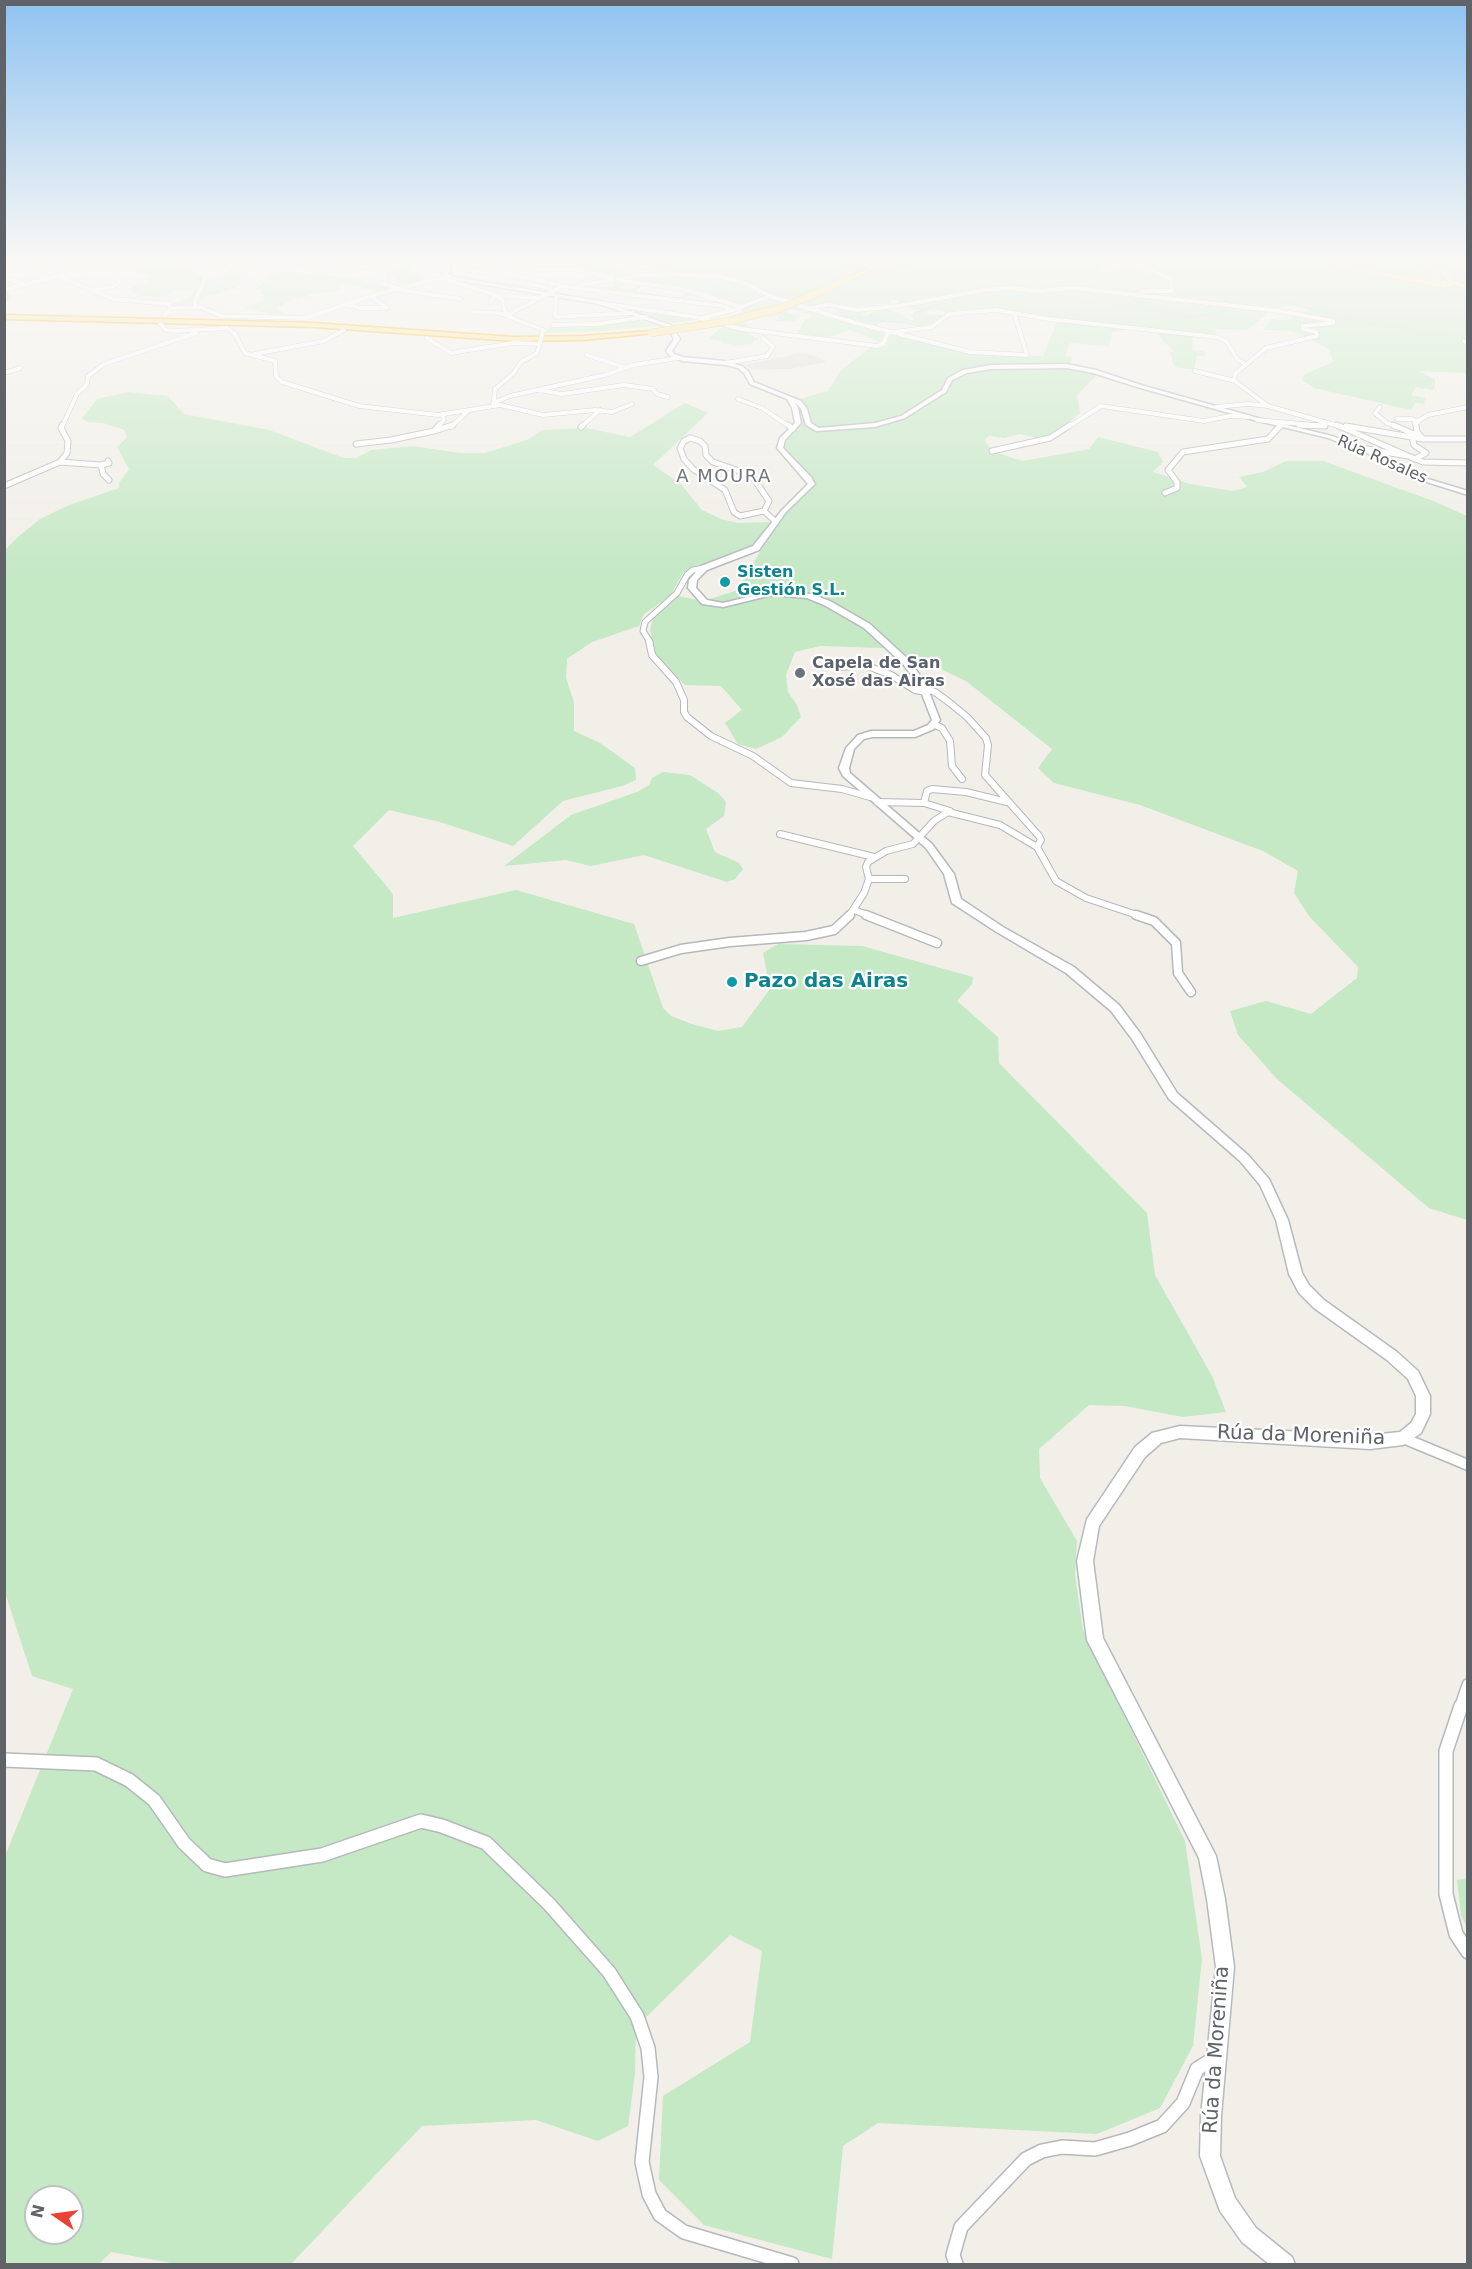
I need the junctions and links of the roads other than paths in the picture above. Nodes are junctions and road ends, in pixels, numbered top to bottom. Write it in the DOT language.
graph roads {
  1 [pos="107,362"];
  2 [pos="275,362"];
  3 [pos="522,362"];
  4 [pos="608,362"];
  5 [pos="658,362"];
  6 [pos="719,362"];
  7 [pos="738,362"];
  8 [pos="1241,362"];
  9 [pos="1248,362"];
  10 [pos="731,363"];
  11 [pos="1245,364"];
  12 [pos="20,368"];
  13 [pos="626,368"];
  14 [pos="1195,371"];
  15 [pos="4,373"];
  16 [pos="1235,381"];
  17 [pos="543,390"];
  18 [pos="496,394"];
  19 [pos="517,394"];
  20 [pos="668,397"];
  21 [pos="789,398"];
  22 [pos="738,399"];
  23 [pos="496,403"];
  24 [pos="632,404"];
  25 [pos="1459,405"];
  26 [pos="1268,406"];
  27 [pos="1216,407"];
  28 [pos="1380,407"];
  29 [pos="1466,408"];
  30 [pos="600,410"];
  31 [pos="468,412"];
  32 [pos="442,414"];
  33 [pos="1404,415"];
  34 [pos="1248,417"];
  35 [pos="1256,419"];
  36 [pos="1397,419"];
  37 [pos="1415,420"];
  38 [pos="1364,424"];
  39 [pos="1281,425"];
  40 [pos="1331,425"];
  41 [pos="1340,426"];
  42 [pos="581,427"];
  43 [pos="1359,428"];
  44 [pos="793,429"];
  45 [pos="434,430"];
  46 [pos="1412,437"];
  47 [pos="1421,438"];
  48 [pos="1467,439"];
  49 [pos="356,444"];
  50 [pos="1361,448"];
  51 [pos="992,451"];
  52 [pos="1406,453"];
  53 [pos="1415,459"];
  54 [pos="108,461"];
  55 [pos="60,462"];
  56 [pos="1467,463"];
  57 [pos="101,465"];
  58 [pos="109,480"];
  59 [pos="4,486"];
  60 [pos="1165,493"];
  61 [pos="1467,493"];
  62 [pos="764,511"];
  63 [pos="776,522"];
  64 [pos="704,568"];
  65 [pos="839,667"];
  66 [pos="925,690"];
  67 [pos="933,724"];
  68 [pos="962,779"];
  69 [pos="874,800"];
  70 [pos="1008,802"];
  71 [pos="924,803"];
  72 [pos="951,811"];
  73 [pos="780,834"];
  74 [pos="921,836"];
  75 [pos="1037,847"];
  76 [pos="874,857"];
  77 [pos="869,879"];
  78 [pos="905,879"];
  79 [pos="854,910"];
  80 [pos="937,943"];
  81 [pos="641,961"];
  82 [pos="1191,992"];
  83 [pos="1403,1438"];
  84 [pos="1467,1464"];
  85 [pos="1467,1684"];
  86 [pos="4,1760"];
  87 [pos="1467,1952"];
  88 [pos="1217,2057"];
  89 [pos="792,2265"];
  90 [pos="956,2265"];
  91 [pos="1285,2265"];
  1 -- 55 [label="street"];
  2 -- 32 [label="street"];
  3 -- 18 [label="street"];
  4 -- 13 [label="street"];
  5 -- 13 [label="street"];
  6 -- 10 [label="street"];
  7 -- 10 [label="street"];
  8 -- 11 [label="street"];
  9 -- 11 [label="street"];
  10 -- 21 [label="street"];
  11 -- 16 [label="street"];
  12 -- 15 [label="street"];
  13 -- 17 [label="street"];
  14 -- 16 [label="street"];
  16 -- 26 [label="street"];
  17 -- 19 [label="street"];
  17 -- 20 [label="street"];
  18 -- 19 [label="street"];
  18 -- 23 [label="street"];
  19 -- 23 [label="street"];
  21 -- 27 [label="street, Rúa Rosales"];
  21 -- 44 [label="street"];
  22 -- 44 [label="street"];
  23 -- 30 [label="street"];
  23 -- 31 [label="street"];
  24 -- 30 [label="street"];
  25 -- 29 [label="street"];
  26 -- 27 [label="street"];
  26 -- 40 [label="street"];
  27 -- 34 [label="street, Rúa Rosales"];
  28 -- 47 [label="street"];
  29 -- 37 [label="street"];
  30 -- 42 [label="street"];
  31 -- 32 [label="street"];
  31 -- 45 [label="street"];
  32 -- 45 [label="street"];
  33 -- 37 [label="street"];
  34 -- 35 [label="street, Rúa Rosales"];
  34 -- 51 [label="street"];
  35 -- 39 [label="street, Rúa Rosales"];
  35 -- 40 [label="street"];
  36 -- 37 [label="street"];
  37 -- 47 [label="street"];
  38 -- 43 [label="street"];
  39 -- 50 [label="street, Rúa Rosales"];
  39 -- 60 [label="street"];
  40 -- 41 [label="street"];
  41 -- 43 [label="street"];
  41 -- 52 [label="street"];
  43 -- 46 [label="street"];
  44 -- 63 [label="street"];
  45 -- 49 [label="street"];
  46 -- 47 [label="street"];
  46 -- 53 [label="street"];
  47 -- 48 [label="street"];
  50 -- 52 [label="street"];
  50 -- 61 [label="street, Rúa Rosales"];
  52 -- 53 [label="street"];
  53 -- 56 [label="street"];
  54 -- 57 [label="street"];
  55 -- 57 [label="street"];
  55 -- 59 [label="street"];
  57 -- 58 [label="street"];
  62 -- 62 [label="street"];
  62 -- 63 [label="street"];
  63 -- 64 [label="street"];
  64 -- 66 [label="street"];
  64 -- 69 [label="street"];
  65 -- 66 [label="street"];
  66 -- 67 [label="street"];
  66 -- 70 [label="street"];
  67 -- 68 [label="street"];
  67 -- 69 [label="street, Rúa da Moreniña"];
  69 -- 71 [label="street"];
  69 -- 74 [label="street, Rúa da Moreniña"];
  70 -- 71 [label="street"];
  70 -- 75 [label="street"];
  71 -- 72 [label="street"];
  72 -- 74 [label="street"];
  72 -- 75 [label="street"];
  73 -- 76 [label="street"];
  74 -- 76 [label="street"];
  74 -- 83 [label="street, Rúa da Moreniña"];
  75 -- 82 [label="street"];
  76 -- 77 [label="street"];
  77 -- 78 [label="street"];
  77 -- 79 [label="street"];
  79 -- 80 [label="street"];
  79 -- 81 [label="street"];
  83 -- 84 [label="street"];
  83 -- 88 [label="street, Rúa da Moreniña"];
  85 -- 87 [label="street"];
  86 -- 89 [label="street"];
  88 -- 90 [label="street"];
  88 -- 91 [label="street, Rúa da Moreniña"];
}
